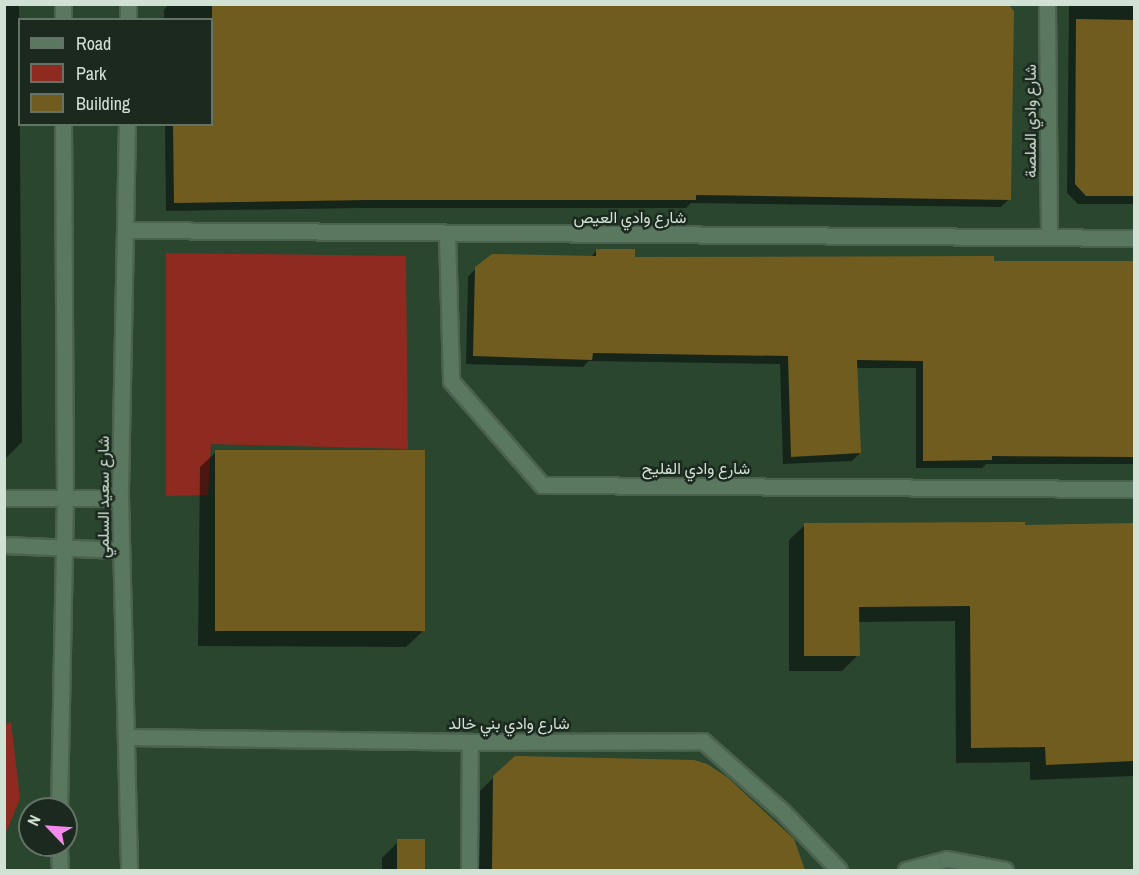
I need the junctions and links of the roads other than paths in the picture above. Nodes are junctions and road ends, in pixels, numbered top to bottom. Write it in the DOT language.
graph roads {
  1 [pos="1047,4"];
  2 [pos="63,126"];
  3 [pos="127,126"];
  4 [pos="126,230"];
  5 [pos="447,235"];
  6 [pos="1049,237"];
  7 [pos="1134,238"];
  8 [pos="1134,489"];
  9 [pos="4,498"];
  10 [pos="120,498"];
  11 [pos="65,499"];
  12 [pos="4,545"];
  13 [pos="64,547"];
  14 [pos="120,550"];
  15 [pos="127,737"];
  16 [pos="470,742"];
  17 [pos="59,797"];
  18 [pos="129,870"];
  19 [pos="469,870"];
  20 [pos="839,870"];
  21 [pos="906,870"];
  22 [pos="1005,870"];
  1 -- 6 [label="street, شارع وادي الملصة"];
  2 -- 11 [label="street"];
  3 -- 4 [label="street, شارع سعيد السلمي"];
  4 -- 5 [label="street, شارع وادي العيص"];
  4 -- 10 [label="street, شارع سعيد السلمي"];
  5 -- 6 [label="street, شارع وادي العيص"];
  5 -- 8 [label="street, شارع وادي الفليح"];
  6 -- 7 [label="street, شارع وادي العيص"];
  9 -- 11 [label="street"];
  10 -- 11 [label="street"];
  10 -- 14 [label="street, شارع سعيد السلمي"];
  11 -- 13 [label="street"];
  12 -- 13 [label="street"];
  13 -- 14 [label="street"];
  13 -- 17 [label="street"];
  14 -- 15 [label="street, شارع سعيد السلمي"];
  15 -- 16 [label="street, شارع وادي بني خالد"];
  15 -- 18 [label="street, شارع سعيد السلمي"];
  16 -- 19 [label="street"];
  16 -- 20 [label="street, شارع وادي بني خالد"];
  21 -- 22 [label="street"];
}
